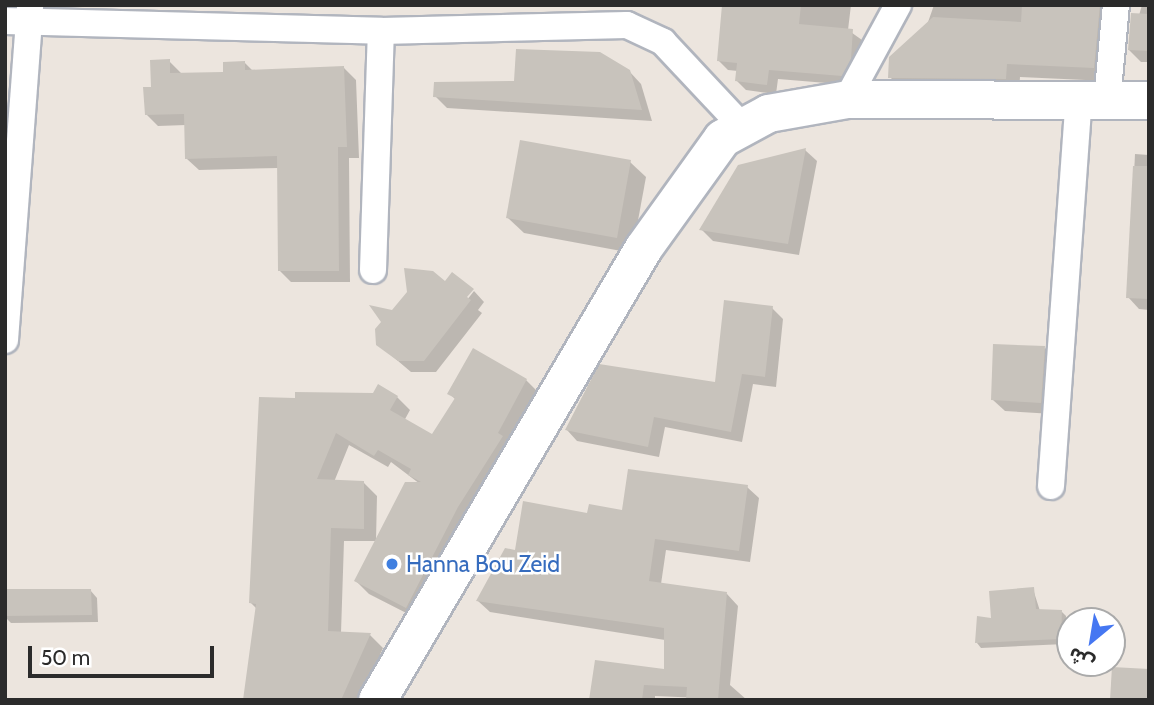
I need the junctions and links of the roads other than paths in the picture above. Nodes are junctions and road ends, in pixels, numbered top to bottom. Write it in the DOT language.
graph roads {
  1 [pos="898,5"];
  2 [pos="1116,5"];
  3 [pos="21,16"];
  4 [pos="381,31"];
  5 [pos="847,99"];
  6 [pos="1093,100"];
  7 [pos="1149,100"];
  8 [pos="741,124"];
  9 [pos="373,270"];
  10 [pos="5,340"];
  11 [pos="1051,485"];
  12 [pos="377,700"];
  1 -- 5 [label="street"];
  2 -- 6 [label="street"];
  3 -- 4 [label="street"];
  3 -- 10 [label="street"];
  4 -- 8 [label="street"];
  4 -- 9 [label="street"];
  5 -- 6 [label="main road"];
  5 -- 8 [label="main road"];
  6 -- 7 [label="main road"];
  6 -- 11 [label="street"];
  8 -- 12 [label="main road"];
}
